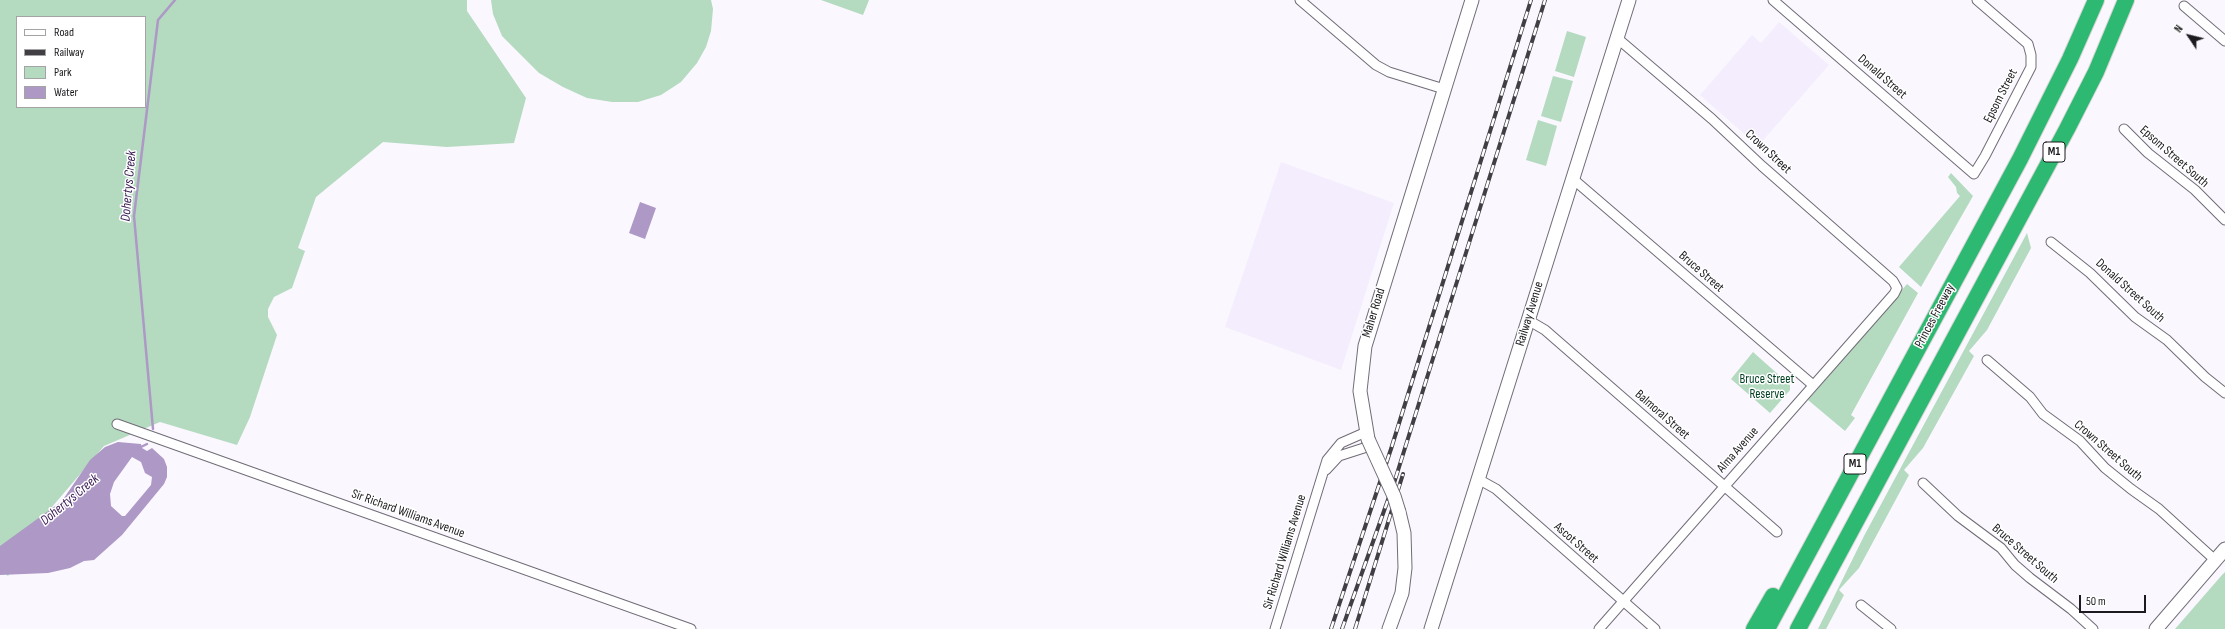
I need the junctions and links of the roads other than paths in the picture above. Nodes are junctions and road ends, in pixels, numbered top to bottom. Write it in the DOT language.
graph roads {
  1 [pos="1300,0"];
  2 [pos="1472,0"];
  3 [pos="1629,0"];
  4 [pos="1773,0"];
  5 [pos="1977,0"];
  6 [pos="2085,0"];
  7 [pos="2096,0"];
  8 [pos="2126,0"];
  9 [pos="2184,6"];
  10 [pos="1617,38"];
  11 [pos="2225,41"];
  12 [pos="1444,89"];
  13 [pos="2124,130"];
  14 [pos="2020,159"];
  15 [pos="1974,174"];
  16 [pos="1573,179"];
  17 [pos="2225,220"];
  18 [pos="2052,242"];
  19 [pos="1897,288"];
  20 [pos="1528,320"];
  21 [pos="1987,360"];
  22 [pos="1813,385"];
  23 [pos="1895,390"];
  24 [pos="2225,394"];
  25 [pos="117,424"];
  26 [pos="1368,441"];
  27 [pos="1478,479"];
  28 [pos="1320,482"];
  29 [pos="1923,483"];
  30 [pos="1724,486"];
  31 [pos="1777,532"];
  32 [pos="1848,539"];
  33 [pos="2225,549"];
  34 [pos="2220,557"];
  35 [pos="1623,601"];
  36 [pos="1861,605"];
  37 [pos="691,629"];
  38 [pos="1275,629"];
  39 [pos="1389,629"];
  40 [pos="1431,629"];
  41 [pos="1599,629"];
  42 [pos="1655,629"];
  43 [pos="1754,629"];
  44 [pos="1767,629"];
  45 [pos="1798,629"];
  46 [pos="1810,629"];
  47 [pos="1891,629"];
  48 [pos="2093,629"];
  49 [pos="2156,629"];
  1 -- 12 [label="street"];
  2 -- 12 [label="street, Maher Road"];
  3 -- 10 [label="street, Railway Avenue"];
  4 -- 15 [label="street, Donald Street"];
  5 -- 15 [label="street, Epsom Street"];
  6 -- 14 [label="highway"];
  7 -- 14 [label="highway, Princes Freeway / M1"];
  8 -- 32 [label="highway, M1"];
  9 -- 11 [label="street"];
  10 -- 16 [label="street, Railway Avenue"];
  10 -- 19 [label="street, Crown Street"];
  12 -- 26 [label="street, Maher Road"];
  13 -- 17 [label="street, Epsom Street South"];
  14 -- 23 [label="highway, Princes Freeway / M1"];
  16 -- 20 [label="street, Railway Avenue"];
  16 -- 22 [label="street, Bruce Street"];
  18 -- 24 [label="street, Donald Street South"];
  19 -- 22 [label="street, Alma Avenue"];
  20 -- 27 [label="street, Railway Avenue"];
  20 -- 30 [label="street, Balmoral Street"];
  21 -- 34 [label="street, Crown Street South"];
  22 -- 30 [label="street, Alma Avenue"];
  23 -- 43 [label="highway"];
  23 -- 44 [label="highway, Princes Freeway / M1"];
  25 -- 37 [label="street, Sir Richard Williams Avenue"];
  26 -- 28 [label="street, Sir Richard Williams Avenue"];
  26 -- 28 [label="street, Sir Richard Williams Avenue"];
  26 -- 39 [label="street, Maher Road, bridge"];
  27 -- 35 [label="street, Ascot Street"];
  27 -- 40 [label="street, Railway Avenue"];
  28 -- 38 [label="street, Sir Richard Williams Avenue"];
  29 -- 48 [label="street, Bruce Street South"];
  30 -- 31 [label="street, Balmoral Street"];
  30 -- 35 [label="street, Alma Avenue"];
  32 -- 45 [label="highway, M1"];
  32 -- 46 [label="highway"];
  33 -- 34 [label="street"];
  34 -- 49 [label="street"];
  35 -- 41 [label="street, Alma Avenue"];
  35 -- 42 [label="street, Ascot Street"];
  36 -- 47 [label="street"];
}
